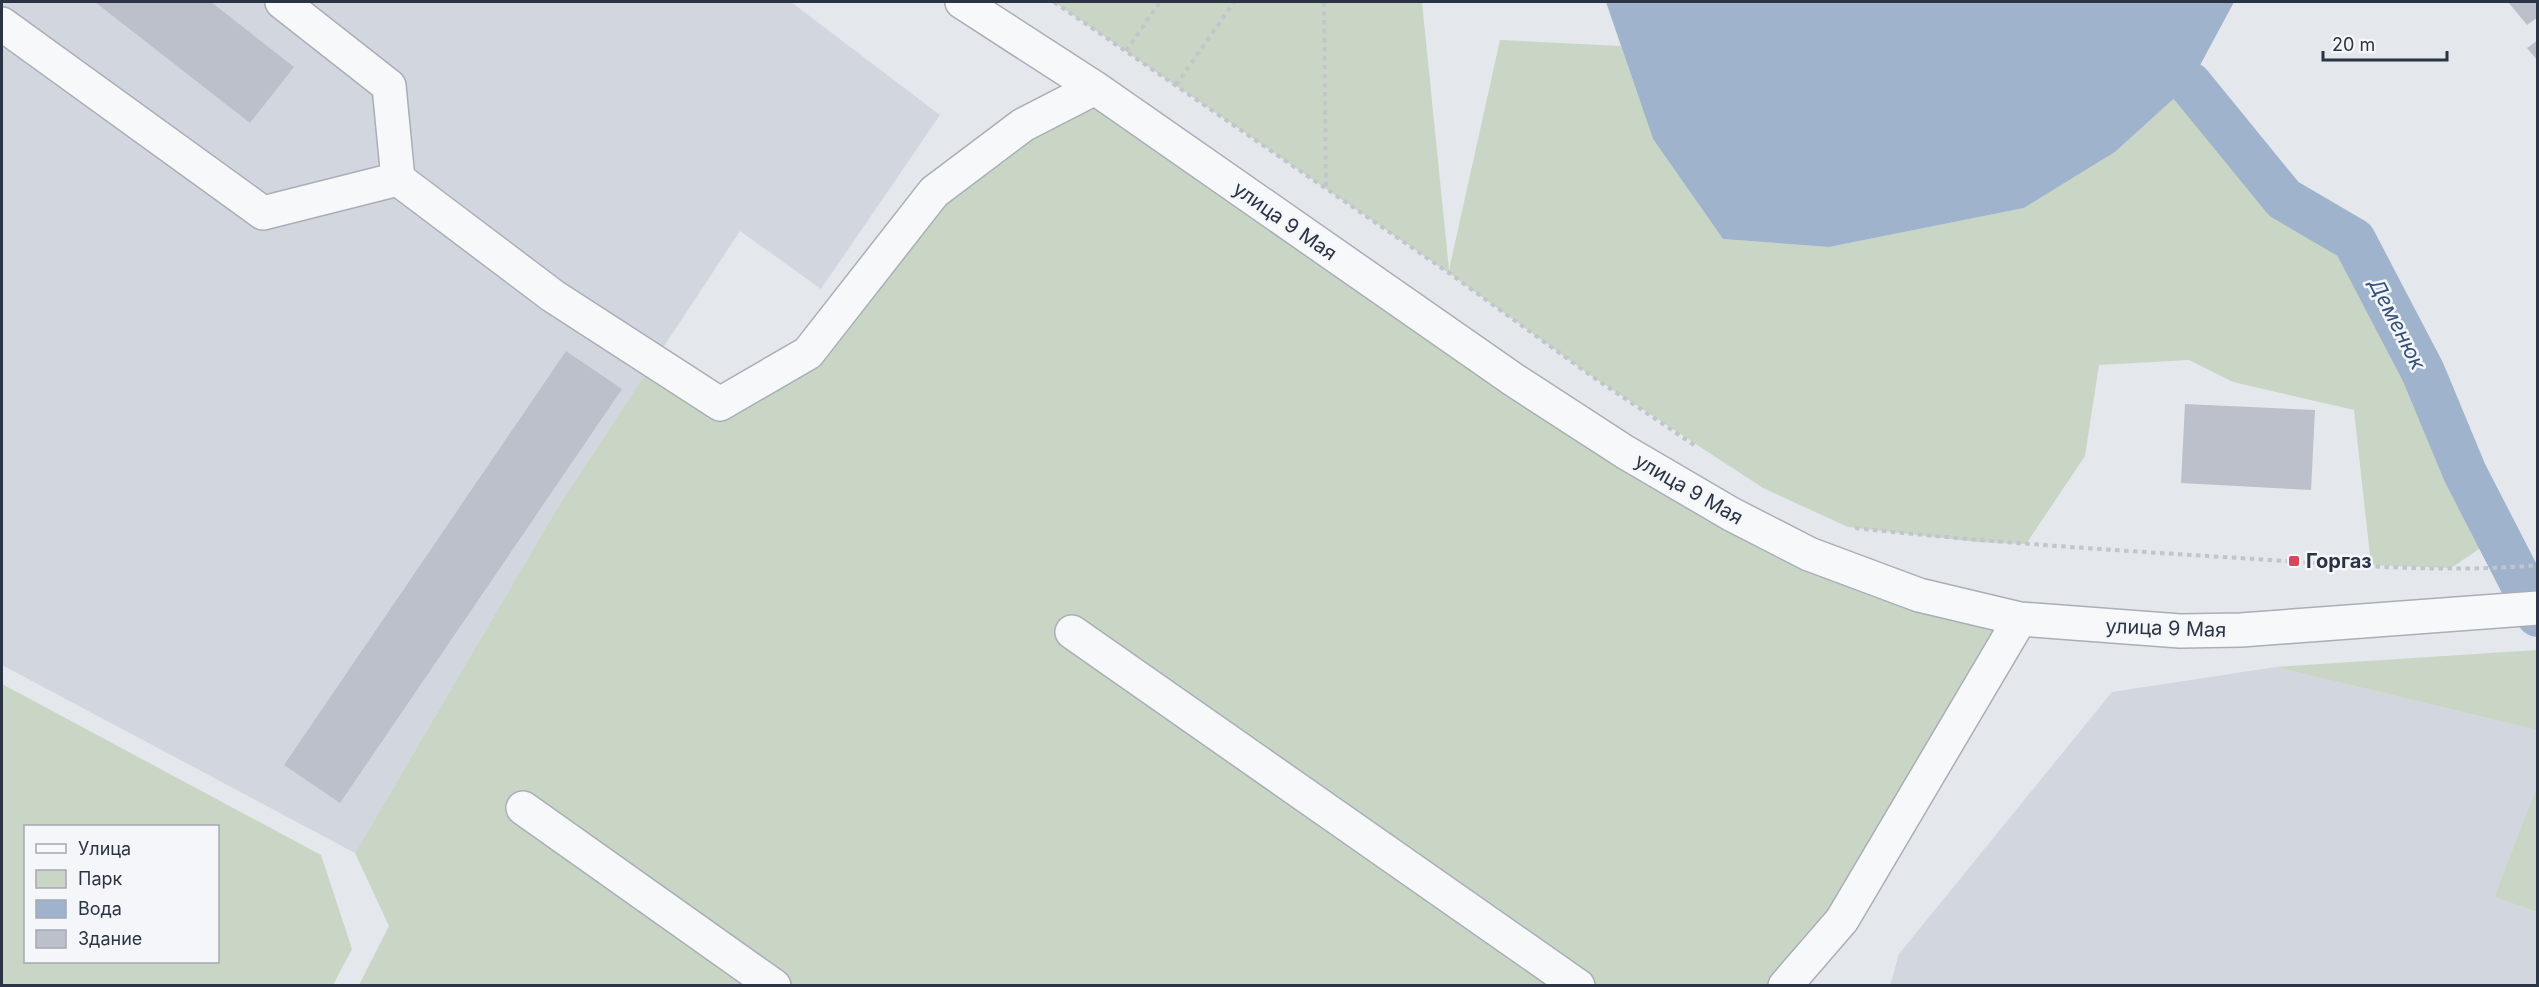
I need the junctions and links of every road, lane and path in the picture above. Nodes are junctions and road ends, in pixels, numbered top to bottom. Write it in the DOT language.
graph roads {
  1 [pos="282,2"];
  2 [pos="962,2"];
  3 [pos="1054,2"];
  4 [pos="1160,2"];
  5 [pos="1234,2"];
  6 [pos="1324,2"];
  7 [pos="2,24"];
  8 [pos="1126,51"];
  9 [pos="1176,85"];
  10 [pos="1095,88"];
  11 [pos="398,179"];
  12 [pos="1326,188"];
  13 [pos="1700,448"];
  14 [pos="1848,527"];
  15 [pos="2537,565"];
  16 [pos="2538,608"];
  17 [pos="2020,619"];
  18 [pos="1072,632"];
  19 [pos="522,808"];
  20 [pos="774,986"];
  21 [pos="1578,986"];
  22 [pos="1785,986"];
  1 -- 11 [label="street"];
  2 -- 10 [label="street, улица 9 Мая"];
  3 -- 8 [label="path"];
  4 -- 8 [label="path"];
  5 -- 9 [label="path"];
  6 -- 12 [label="path"];
  7 -- 11 [label="street"];
  8 -- 9 [label="path"];
  9 -- 12 [label="path"];
  10 -- 11 [label="street"];
  10 -- 17 [label="street, улица 9 Мая"];
  12 -- 13 [label="path"];
  14 -- 15 [label="path"];
  16 -- 17 [label="street, улица 9 Мая"];
  17 -- 22 [label="street"];
  18 -- 21 [label="street"];
  19 -- 20 [label="street"];
}
